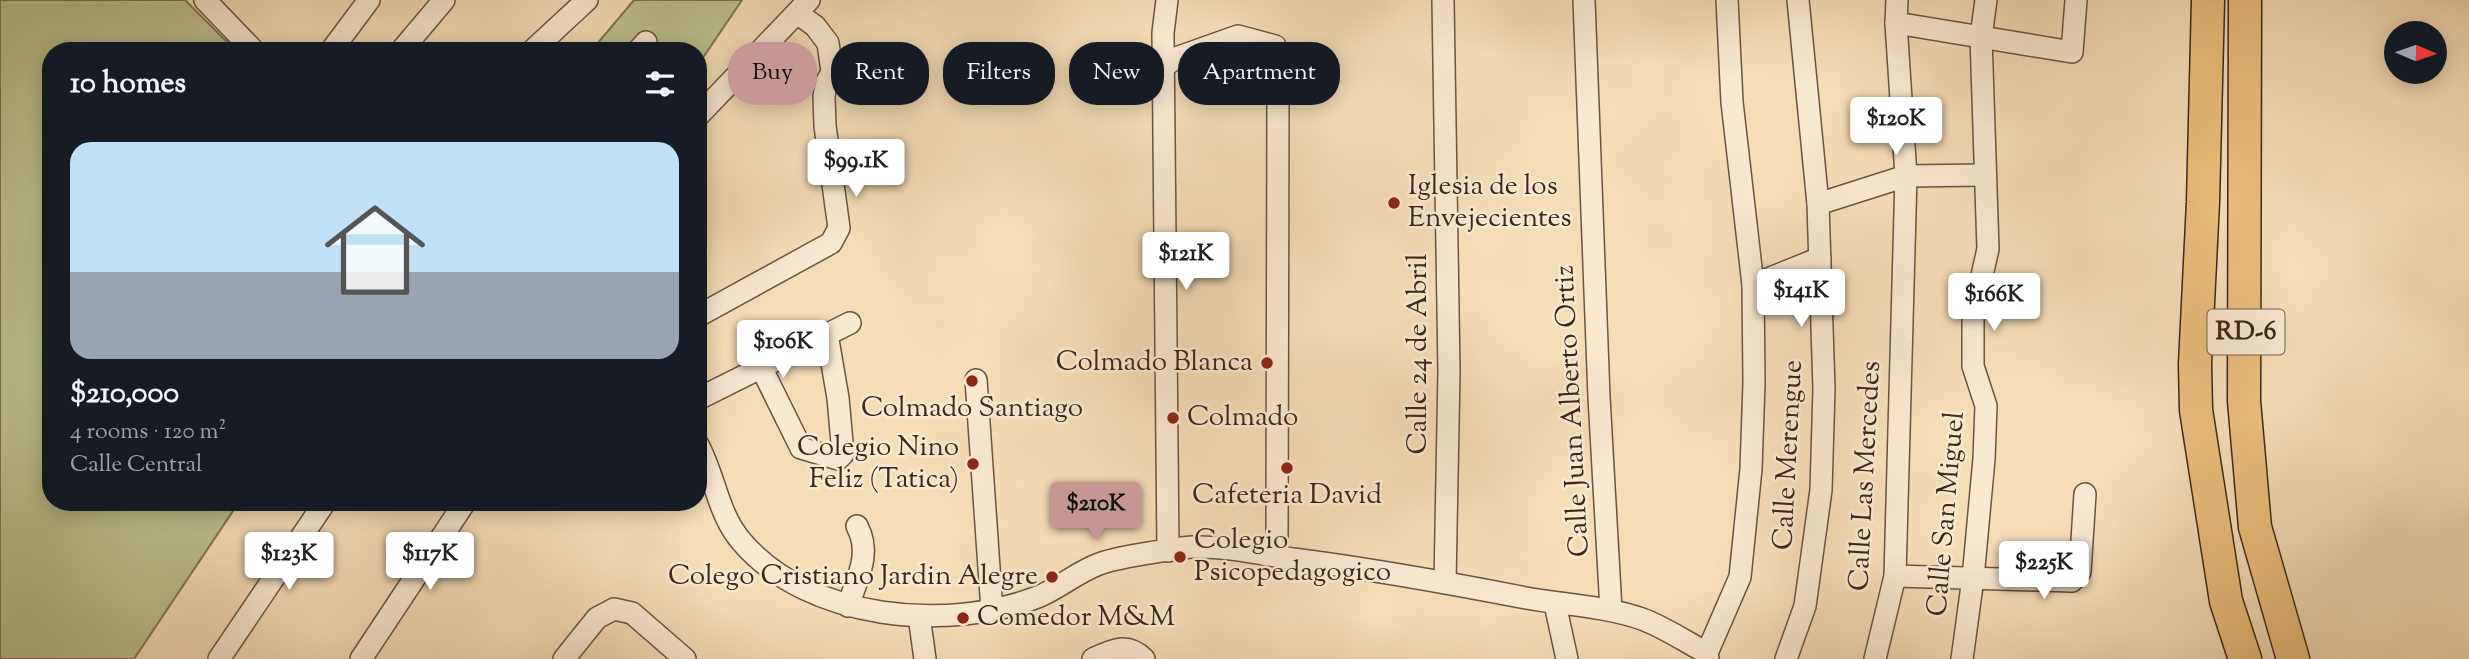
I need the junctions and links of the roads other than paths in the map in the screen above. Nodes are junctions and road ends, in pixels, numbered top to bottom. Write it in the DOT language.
graph roads {
  1 [pos="369,0"];
  2 [pos="444,0"];
  3 [pos="587,0"];
  4 [pos="1167,0"];
  5 [pos="1443,0"];
  6 [pos="1584,0"];
  7 [pos="1727,0"];
  8 [pos="1798,0"];
  9 [pos="1897,0"];
  10 [pos="1986,0"];
  11 [pos="2076,0"];
  12 [pos="2208,0"];
  13 [pos="2245,0"];
  14 [pos="212,2"];
  15 [pos="803,7"];
  16 [pos="1896,23"];
  17 [pos="1981,37"];
  18 [pos="246,42"];
  19 [pos="338,42"];
  20 [pos="409,42"];
  21 [pos="542,42"];
  22 [pos="1163,42"];
  23 [pos="1164,66"];
  24 [pos="1163,105"];
  25 [pos="707,107"];
  26 [pos="1985,175"];
  27 [pos="1906,176"];
  28 [pos="1818,204"];
  29 [pos="1820,258"];
  30 [pos="1753,285"];
  31 [pos="707,311"];
  32 [pos="850,323"];
  33 [pos="827,334"];
  34 [pos="761,367"];
  35 [pos="976,380"];
  36 [pos="707,394"];
  37 [pos="707,461"];
  38 [pos="2085,494"];
  39 [pos="318,511"];
  40 [pos="459,511"];
  41 [pos="858,526"];
  42 [pos="1168,551"];
  43 [pos="1267,555"];
  44 [pos="1895,576"];
  45 [pos="1973,578"];
  46 [pos="1445,582"];
  47 [pos="1555,604"];
  48 [pos="848,606"];
  49 [pos="1611,610"];
  50 [pos="992,611"];
  51 [pos="919,616"];
  52 [pos="1707,656"];
  53 [pos="1562,658"];
  54 [pos="219,659"];
  55 [pos="361,659"];
  56 [pos="564,659"];
  57 [pos="685,659"];
  58 [pos="925,659"];
  59 [pos="1093,659"];
  60 [pos="1144,659"];
  61 [pos="1786,659"];
  62 [pos="1875,659"];
  63 [pos="1962,659"];
  64 [pos="2245,659"];
  65 [pos="2293,659"];
  1 -- 19 [label="street"];
  2 -- 20 [label="street"];
  3 -- 21 [label="street"];
  4 -- 22 [label="street"];
  5 -- 46 [label="street, Calle 24 de Abril"];
  6 -- 49 [label="street, Calle Juan Alberto Ortiz"];
  7 -- 30 [label="street"];
  8 -- 28 [label="street, Calle Merengue"];
  9 -- 16 [label="street, Calle Las Mercedes"];
  10 -- 17 [label="street, Calle San Miguel"];
  11 -- 17 [label="street"];
  12 -- 64 [label="highway, RD-6"];
  13 -- 65 [label="highway, RD-6"];
  14 -- 18 [label="street"];
  15 -- 25 [label="street"];
  15 -- 31 [label="street"];
  16 -- 17 [label="street"];
  16 -- 27 [label="street, Calle Las Mercedes"];
  17 -- 26 [label="street, Calle San Miguel"];
  23 -- 43 [label="street"];
  24 -- 42 [label="street"];
  26 -- 27 [label="street"];
  26 -- 45 [label="street, Calle San Miguel"];
  27 -- 28 [label="street"];
  27 -- 44 [label="street, Calle Las Mercedes"];
  28 -- 29 [label="street, Calle Merengue"];
  29 -- 30 [label="street"];
  29 -- 61 [label="street, Calle Merengue"];
  30 -- 52 [label="street"];
  32 -- 33 [label="street"];
  33 -- 34 [label="street"];
  33 -- 34 [label="street"];
  34 -- 36 [label="street"];
  35 -- 50 [label="street"];
  37 -- 48 [label="street"];
  38 -- 45 [label="street"];
  39 -- 54 [label="street"];
  40 -- 55 [label="street"];
  41 -- 48 [label="street"];
  42 -- 43 [label="street"];
  42 -- 50 [label="street"];
  43 -- 46 [label="street"];
  44 -- 45 [label="street"];
  44 -- 62 [label="street, Calle Las Mercedes"];
  45 -- 63 [label="street, Calle San Miguel"];
  46 -- 47 [label="street"];
  47 -- 49 [label="street"];
  47 -- 53 [label="street"];
  48 -- 51 [label="street"];
  49 -- 52 [label="street"];
  50 -- 51 [label="street"];
  51 -- 58 [label="street"];
  56 -- 57 [label="street"];
  59 -- 60 [label="street"];
}
